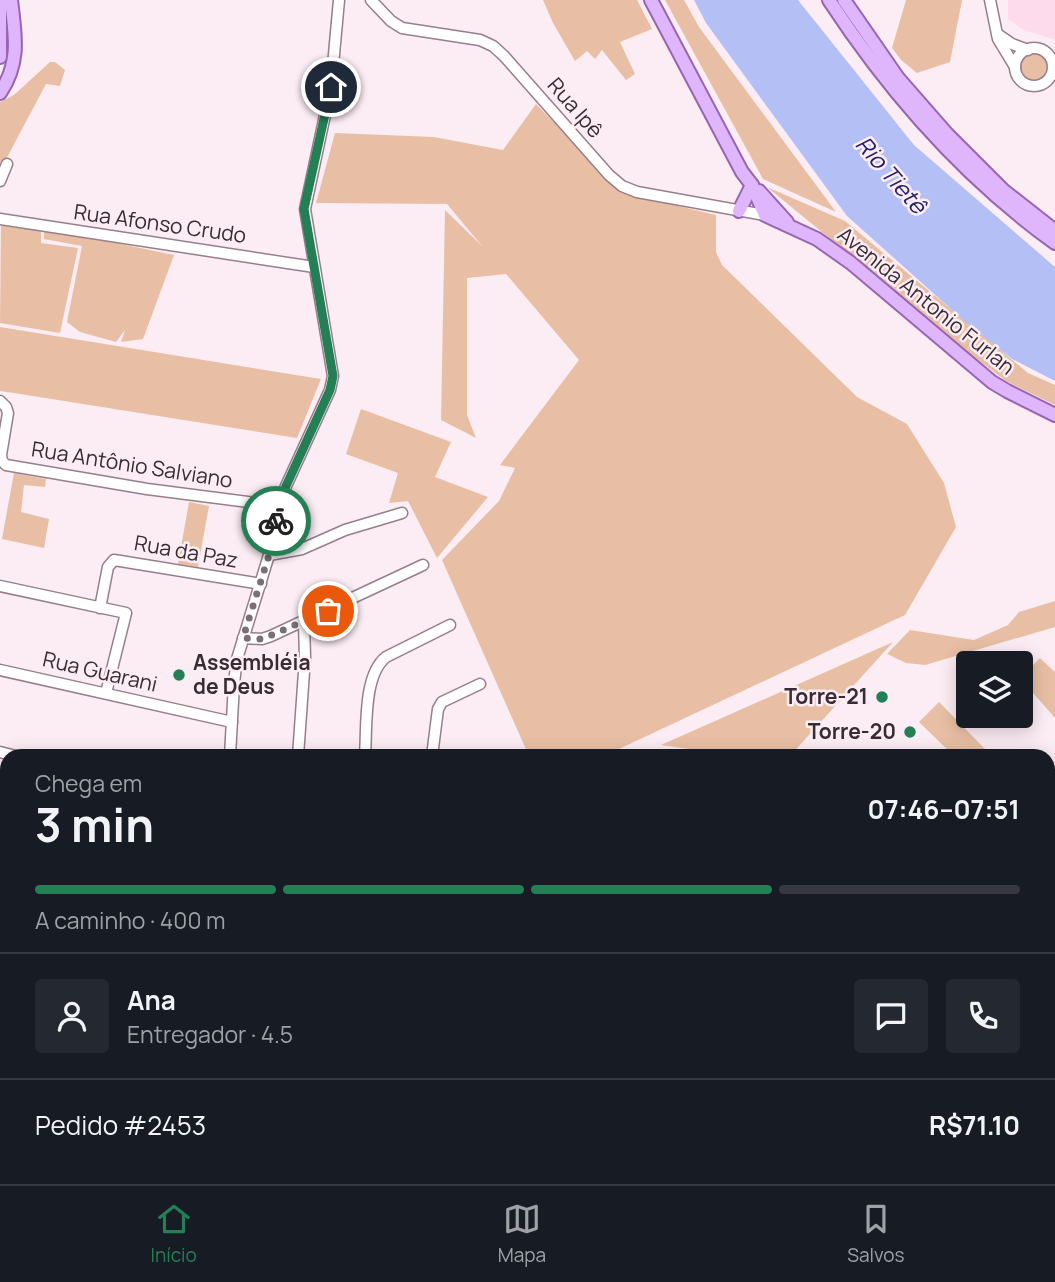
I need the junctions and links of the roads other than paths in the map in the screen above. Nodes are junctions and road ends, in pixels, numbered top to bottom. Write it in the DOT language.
graph roads {
  1 [pos="11,0"];
  2 [pos="339,0"];
  3 [pos="371,0"];
  4 [pos="650,0"];
  5 [pos="829,0"];
  6 [pos="844,0"];
  7 [pos="990,0"];
  8 [pos="0,3"];
  9 [pos="996,32"];
  10 [pos="1028,50"];
  11 [pos="0,57"];
  12 [pos="1053,60"];
  13 [pos="1015,66"];
  14 [pos="1053,73"];
  15 [pos="2,84"];
  16 [pos="7,164"];
  17 [pos="742,172"];
  18 [pos="0,181"];
  19 [pos="752,185"];
  20 [pos="739,211"];
  21 [pos="765,215"];
  22 [pos="1,220"];
  23 [pos="792,227"];
  24 [pos="1055,231"];
  25 [pos="1055,243"];
  26 [pos="314,267"];
  27 [pos="0,401"];
  28 [pos="1055,415"];
  29 [pos="279,506"];
  30 [pos="402,513"];
  31 [pos="269,555"];
  32 [pos="423,565"];
  33 [pos="261,584"];
  34 [pos="0,586"];
  35 [pos="100,608"];
  36 [pos="304,622"];
  37 [pos="450,625"];
  38 [pos="243,638"];
  39 [pos="0,670"];
  40 [pos="480,684"];
  41 [pos="106,694"];
  42 [pos="232,722"];
  43 [pos="230,749"];
  44 [pos="298,749"];
  45 [pos="366,749"];
  46 [pos="433,749"];
  1 -- 15 [label="main road"];
  2 -- 26 [label="street"];
  3 -- 20 [label="street, Rua Ipê"];
  4 -- 17 [label="main road"];
  5 -- 25 [label="main road"];
  6 -- 24 [label="main road"];
  7 -- 9 [label="street"];
  8 -- 11 [label="main road"];
  9 -- 10 [label="street"];
  9 -- 13 [label="street"];
  10 -- 12 [label="street"];
  10 -- 13 [label="street"];
  12 -- 14 [label="street"];
  13 -- 14 [label="street"];
  16 -- 18 [label="street"];
  17 -- 19 [label="main road"];
  17 -- 23 [label="main road"];
  19 -- 20 [label="main road"];
  19 -- 21 [label="main road"];
  20 -- 21 [label="street, Rua Ipê"];
  21 -- 23 [label="main road, Avenida Antonio Furlan"];
  22 -- 26 [label="street, Rua Afonso Crudo"];
  23 -- 28 [label="main road, Avenida Antonio Furlan"];
  26 -- 29 [label="street"];
  27 -- 29 [label="street, Rua Antônio Salviano"];
  29 -- 31 [label="street"];
  30 -- 31 [label="street"];
  31 -- 33 [label="street"];
  32 -- 36 [label="street"];
  33 -- 35 [label="street, Rua da Paz"];
  33 -- 38 [label="street"];
  34 -- 35 [label="street"];
  35 -- 41 [label="street"];
  36 -- 38 [label="street"];
  36 -- 44 [label="street"];
  37 -- 45 [label="street"];
  38 -- 42 [label="street"];
  39 -- 41 [label="street, Rua Guarani"];
  40 -- 46 [label="street"];
  41 -- 42 [label="street, Rua Guarani"];
  42 -- 43 [label="street"];
}
